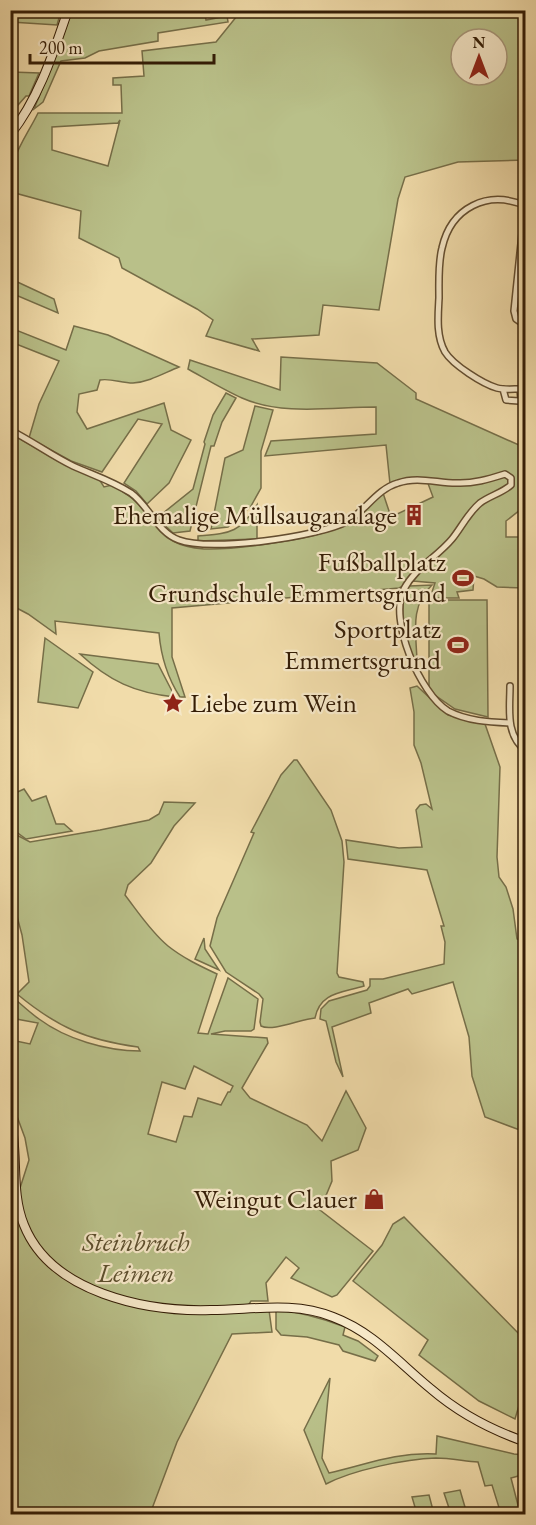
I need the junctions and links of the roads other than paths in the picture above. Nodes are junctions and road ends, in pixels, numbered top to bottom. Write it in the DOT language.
graph roads {
  1 [pos="68,10"];
  2 [pos="10,135"];
  3 [pos="525,206"];
  4 [pos="525,326"];
  5 [pos="503,389"];
  6 [pos="10,430"];
  7 [pos="510,686"];
  8 [pos="510,723"];
  9 [pos="525,751"];
  10 [pos="10,1118"];
  11 [pos="525,1442"];
  1 -- 2 [label="main road"];
  3 -- 4 [label="street"];
  3 -- 5 [label="street"];
  6 -- 8 [label="street"];
  7 -- 8 [label="street"];
  8 -- 9 [label="street"];
  10 -- 11 [label="main road"];
}
